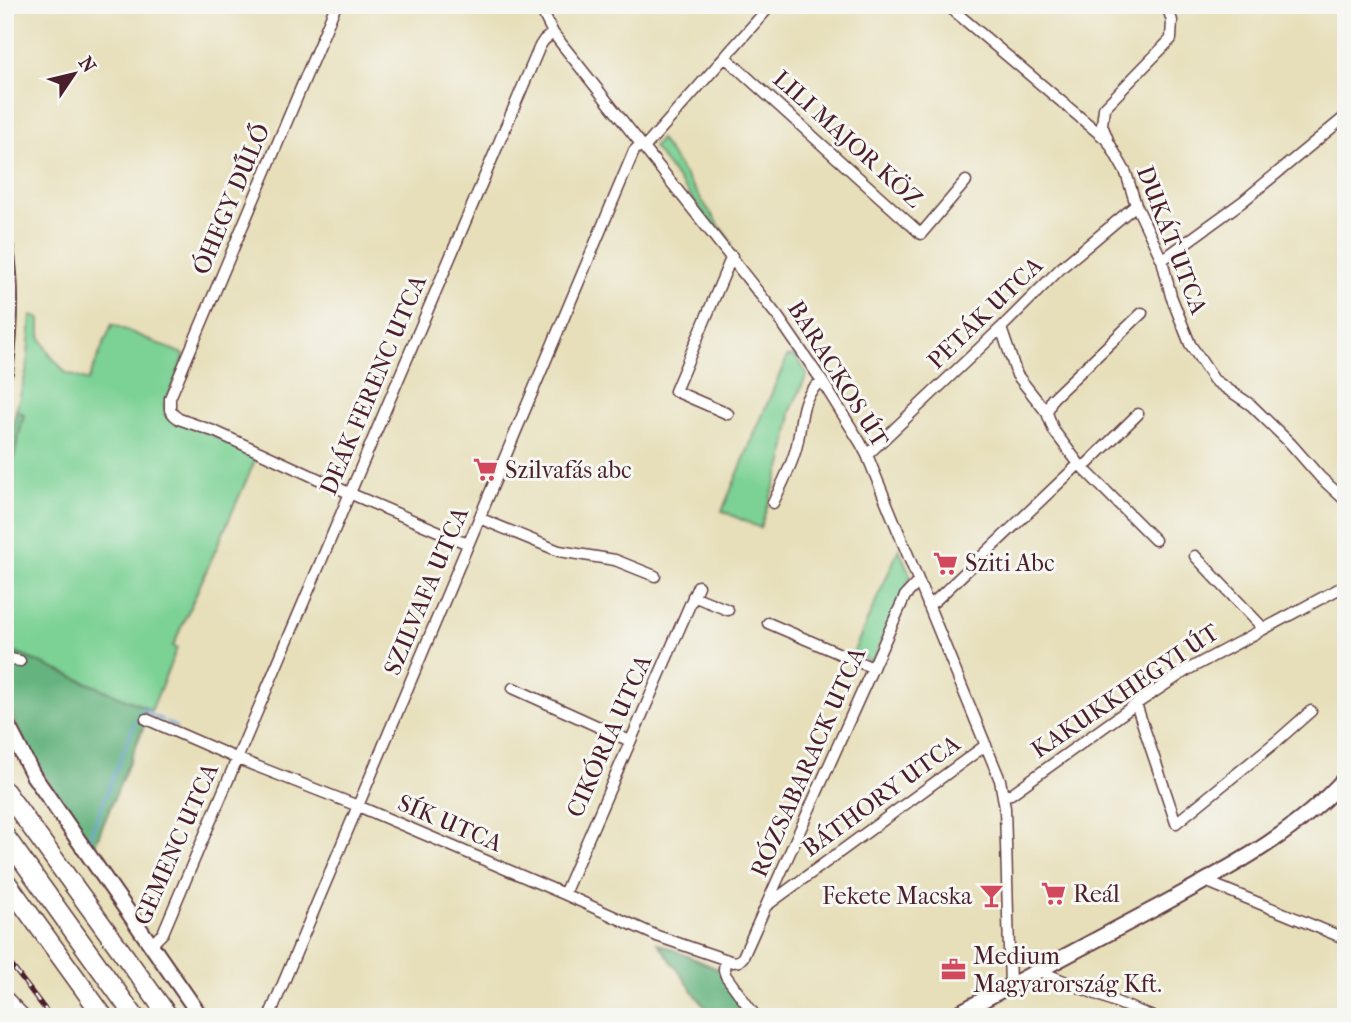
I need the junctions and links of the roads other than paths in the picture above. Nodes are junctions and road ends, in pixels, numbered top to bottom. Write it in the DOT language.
graph roads {
  1 [pos="336,5"];
  2 [pos="541,5"];
  3 [pos="771,5"];
  4 [pos="947,5"];
  5 [pos="1167,5"];
  6 [pos="553,33"];
  7 [pos="725,57"];
  8 [pos="1346,116"];
  9 [pos="1108,141"];
  10 [pos="642,146"];
  11 [pos="966,181"];
  12 [pos="1136,205"];
  13 [pos="5,243"];
  14 [pos="732,256"];
  15 [pos="1162,260"];
  16 [pos="1142,313"];
  17 [pos="1001,328"];
  18 [pos="5,372"];
  19 [pos="822,381"];
  20 [pos="1047,413"];
  21 [pos="728,414"];
  22 [pos="1138,414"];
  23 [pos="867,455"];
  24 [pos="1081,466"];
  25 [pos="349,494"];
  26 [pos="1346,501"];
  27 [pos="774,503"];
  28 [pos="479,518"];
  29 [pos="1155,540"];
  30 [pos="468,544"];
  31 [pos="1195,556"];
  32 [pos="655,576"];
  33 [pos="918,582"];
  34 [pos="1346,584"];
  35 [pos="928,605"];
  36 [pos="729,610"];
  37 [pos="768,623"];
  38 [pos="1263,628"];
  39 [pos="5,658"];
  40 [pos="20,661"];
  41 [pos="873,668"];
  42 [pos="513,688"];
  43 [pos="1136,704"];
  44 [pos="1311,711"];
  45 [pos="146,719"];
  46 [pos="5,720"];
  47 [pos="630,741"];
  48 [pos="986,745"];
  49 [pos="237,759"];
  50 [pos="1344,782"];
  51 [pos="5,792"];
  52 [pos="1004,796"];
  53 [pos="358,806"];
  54 [pos="5,836"];
  55 [pos="5,880"];
  56 [pos="1205,881"];
  57 [pos="564,894"];
  58 [pos="766,906"];
  59 [pos="1346,939"];
  60 [pos="150,945"];
  61 [pos="725,959"];
  62 [pos="739,961"];
  63 [pos="1039,971"];
  64 [pos="1010,986"];
  65 [pos="5,995"];
  66 [pos="976,1003"];
  67 [pos="26,1017"];
  68 [pos="104,1017"];
  69 [pos="135,1017"];
  70 [pos="169,1017"];
  71 [pos="201,1017"];
  72 [pos="269,1017"];
  73 [pos="756,1017"];
  74 [pos="951,1017"];
  75 [pos="986,1017"];
  76 [pos="1153,1017"];
  1 -- 25 [label="street, ÓHEGY DŰLŐ"];
  2 -- 6 [label="street, BARACKOS ÚT"];
  3 -- 7 [label="street, SZILVAFA UTCA"];
  4 -- 9 [label="street, DUKÁT UTCA"];
  5 -- 9 [label="street"];
  6 -- 10 [label="street, BARACKOS ÚT"];
  6 -- 25 [label="street, DEÁK FERENC UTCA"];
  7 -- 10 [label="street, SZILVAFA UTCA"];
  7 -- 11 [label="street, LILI MAJOR KÖZ"];
  8 -- 15 [label="street"];
  9 -- 12 [label="street, DUKÁT UTCA"];
  10 -- 14 [label="street, BARACKOS ÚT"];
  10 -- 28 [label="street, SZILVAFA UTCA"];
  12 -- 15 [label="street, DUKÁT UTCA"];
  12 -- 17 [label="street, PETÁK UTCA"];
  13 -- 18 [label="street"];
  14 -- 19 [label="street, BARACKOS ÚT"];
  14 -- 21 [label="street"];
  15 -- 26 [label="street, DUKÁT UTCA"];
  16 -- 20 [label="street"];
  17 -- 20 [label="street"];
  17 -- 23 [label="street, PETÁK UTCA"];
  19 -- 23 [label="street, BARACKOS ÚT"];
  19 -- 27 [label="street"];
  20 -- 24 [label="street"];
  22 -- 24 [label="street"];
  23 -- 33 [label="street, BARACKOS ÚT"];
  24 -- 29 [label="street"];
  24 -- 35 [label="street"];
  25 -- 30 [label="street"];
  25 -- 49 [label="street, DEÁK FERENC UTCA"];
  28 -- 30 [label="street, SZILVAFA UTCA"];
  28 -- 32 [label="street"];
  30 -- 53 [label="street, SZILVAFA UTCA"];
  31 -- 38 [label="street"];
  33 -- 35 [label="street, BARACKOS ÚT"];
  33 -- 41 [label="street, RÓZSABARACK UTCA"];
  34 -- 38 [label="street, KAKUKKHEGYI ÚT"];
  35 -- 48 [label="street, BARACKOS ÚT"];
  36 -- 47 [label="street, CIKÓRIA UTCA"];
  37 -- 41 [label="street"];
  38 -- 43 [label="street, KAKUKKHEGYI ÚT"];
  39 -- 40 [label="street"];
  41 -- 58 [label="street, RÓZSABARACK UTCA"];
  42 -- 47 [label="street"];
  43 -- 44 [label="street"];
  43 -- 52 [label="street, KAKUKKHEGYI ÚT"];
  45 -- 49 [label="street, SÍK UTCA"];
  46 -- 60 [label="street"];
  47 -- 57 [label="street, CIKÓRIA UTCA"];
  48 -- 52 [label="street, BARACKOS ÚT"];
  48 -- 58 [label="street, BÁTHORY UTCA"];
  49 -- 53 [label="street, SÍK UTCA"];
  49 -- 60 [label="street, GEMENC UTCA"];
  50 -- 56 [label="street"];
  51 -- 70 [label="highway"];
  52 -- 64 [label="street, BARACKOS ÚT"];
  53 -- 57 [label="street, SÍK UTCA"];
  53 -- 72 [label="street, SZILVAFA UTCA"];
  54 -- 69 [label="highway"];
  55 -- 68 [label="highway"];
  56 -- 59 [label="street"];
  56 -- 63 [label="street"];
  57 -- 61 [label="street, SÍK UTCA"];
  58 -- 62 [label="street, RÓZSABARACK UTCA"];
  60 -- 71 [label="street"];
  61 -- 62 [label="street, SÍK UTCA"];
  61 -- 73 [label="street"];
  63 -- 64 [label="street"];
  63 -- 76 [label="street"];
  64 -- 66 [label="street"];
  65 -- 67 [label="street"];
  66 -- 74 [label="street"];
  66 -- 75 [label="street"];
}
